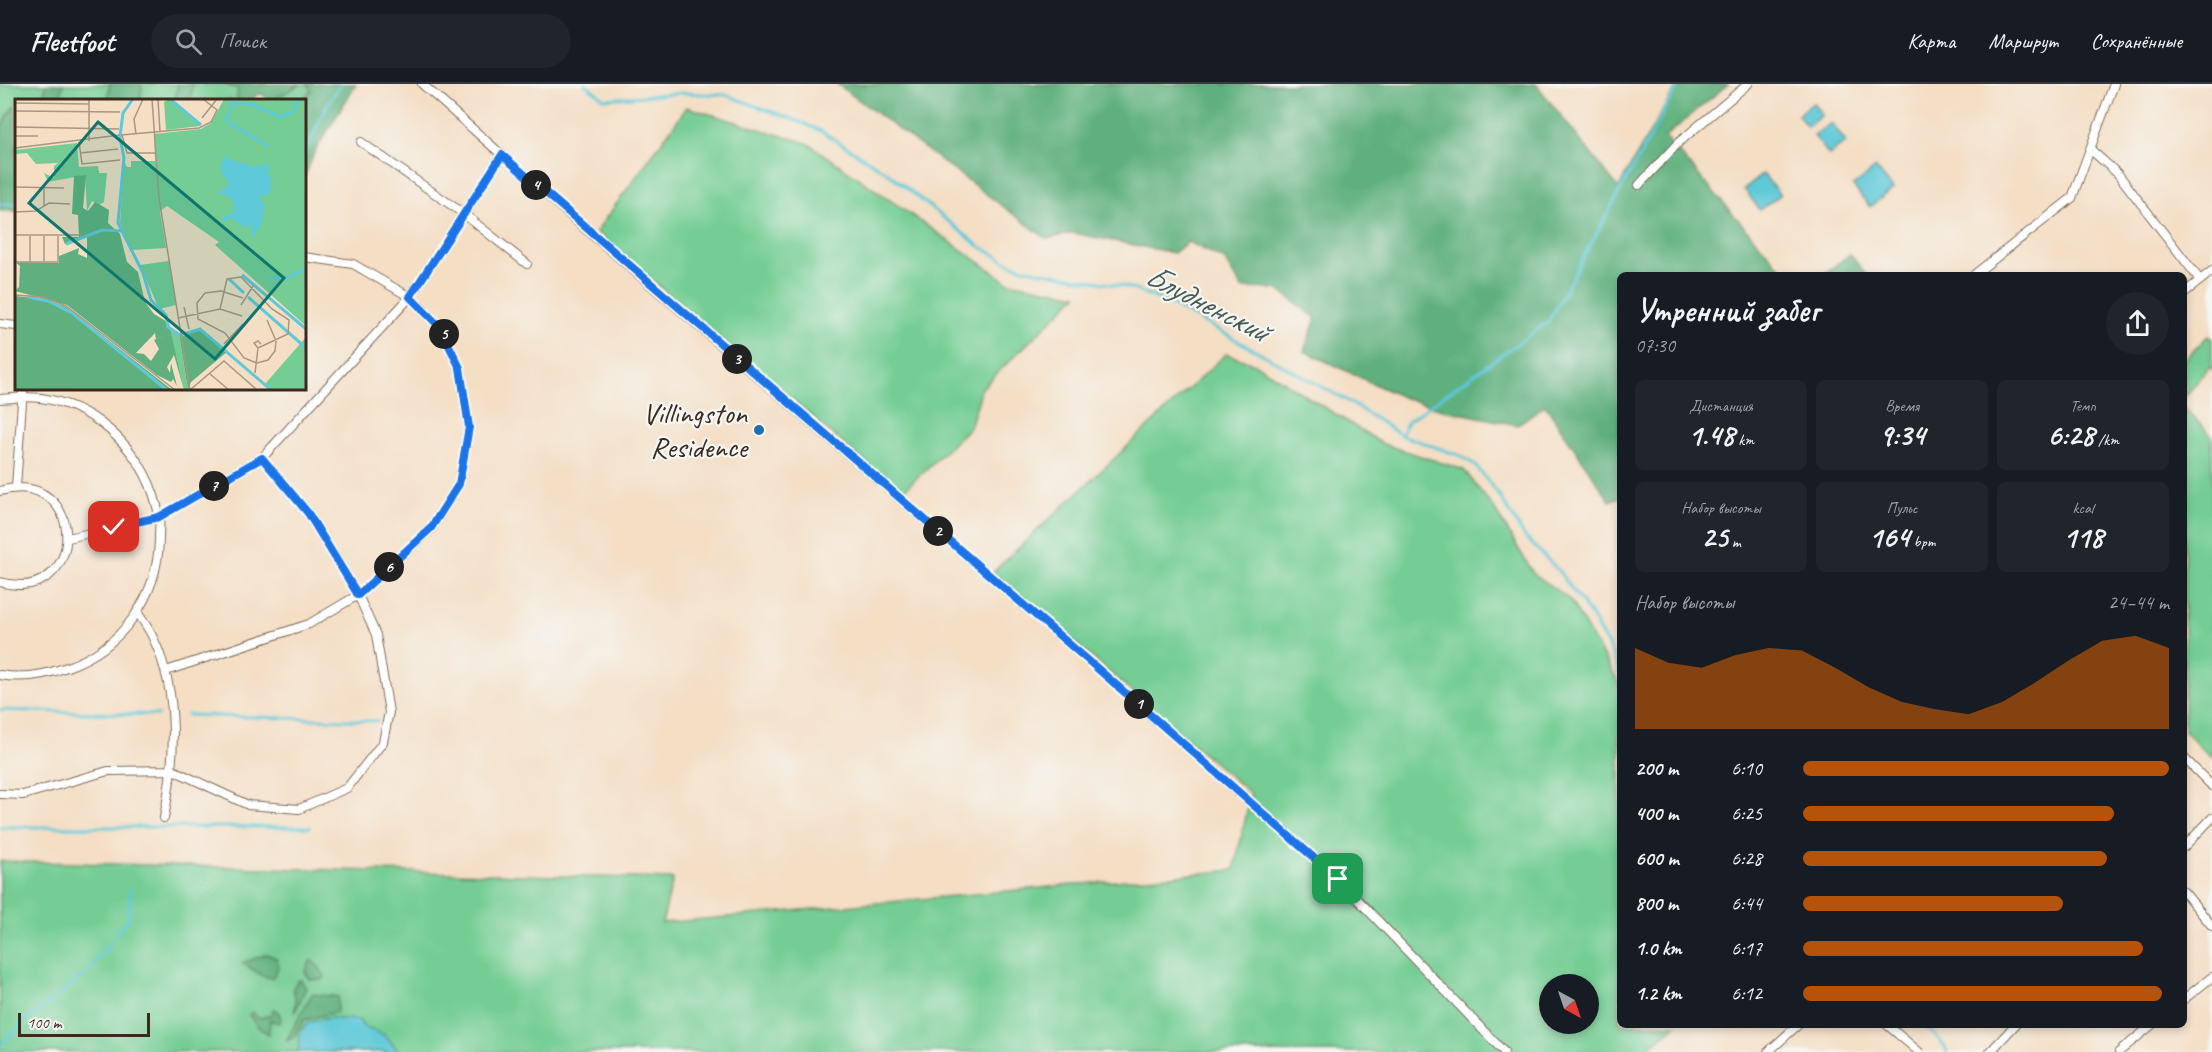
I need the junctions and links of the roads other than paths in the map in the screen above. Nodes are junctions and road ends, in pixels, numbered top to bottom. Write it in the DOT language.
graph roads {
  1 [pos="422,84"];
  2 [pos="1748,84"];
  3 [pos="2114,84"];
  4 [pos="361,142"];
  5 [pos="2090,149"];
  6 [pos="502,155"];
  7 [pos="1639,185"];
  8 [pos="464,214"];
  9 [pos="306,257"];
  10 [pos="527,264"];
  11 [pos="2212,271"];
  12 [pos="1978,272"];
  13 [pos="2200,280"];
  14 [pos="2187,291"];
  15 [pos="410,297"];
  16 [pos="0,324"];
  17 [pos="15,326"];
  18 [pos="23,390"];
  19 [pos="23,398"];
  20 [pos="0,399"];
  21 [pos="262,458"];
  22 [pos="16,487"];
  23 [pos="0,491"];
  24 [pos="159,517"];
  25 [pos="68,538"];
  26 [pos="0,582"];
  27 [pos="358,595"];
  28 [pos="137,612"];
  29 [pos="166,671"];
  30 [pos="0,675"];
  31 [pos="2187,761"];
  32 [pos="173,770"];
  33 [pos="2212,786"];
  34 [pos="0,794"];
  35 [pos="2212,818"];
  36 [pos="164,819"];
  37 [pos="2187,844"];
  38 [pos="2187,896"];
  39 [pos="2212,926"];
  40 [pos="2212,977"];
  41 [pos="2187,997"];
  42 [pos="1795,1028"];
  43 [pos="1891,1028"];
  44 [pos="2012,1028"];
  45 [pos="2148,1028"];
  46 [pos="1504,1052"];
  47 [pos="1768,1052"];
  48 [pos="1919,1052"];
  49 [pos="1990,1052"];
  50 [pos="2119,1052"];
  1 -- 6 [label="street"];
  2 -- 7 [label="street"];
  3 -- 5 [label="street"];
  4 -- 8 [label="street"];
  5 -- 12 [label="street"];
  5 -- 13 [label="street"];
  6 -- 8 [label="street"];
  6 -- 46 [label="street"];
  8 -- 10 [label="street"];
  8 -- 15 [label="street"];
  9 -- 15 [label="street"];
  11 -- 13 [label="street"];
  13 -- 14 [label="street"];
  15 -- 21 [label="street"];
  15 -- 27 [label="street"];
  16 -- 17 [label="street"];
  18 -- 19 [label="street"];
  19 -- 20 [label="street"];
  19 -- 22 [label="street"];
  19 -- 24 [label="street"];
  21 -- 24 [label="street"];
  21 -- 27 [label="street"];
  22 -- 23 [label="street"];
  22 -- 25 [label="street"];
  24 -- 25 [label="street"];
  24 -- 28 [label="street"];
  25 -- 26 [label="street"];
  27 -- 29 [label="street"];
  27 -- 32 [label="street"];
  28 -- 29 [label="street"];
  28 -- 30 [label="street"];
  29 -- 32 [label="street"];
  31 -- 33 [label="street"];
  32 -- 34 [label="street"];
  32 -- 36 [label="street"];
  35 -- 37 [label="street"];
  38 -- 39 [label="street"];
  40 -- 41 [label="street"];
  42 -- 47 [label="street"];
  43 -- 48 [label="street"];
  44 -- 49 [label="street"];
  45 -- 50 [label="street"];
}
